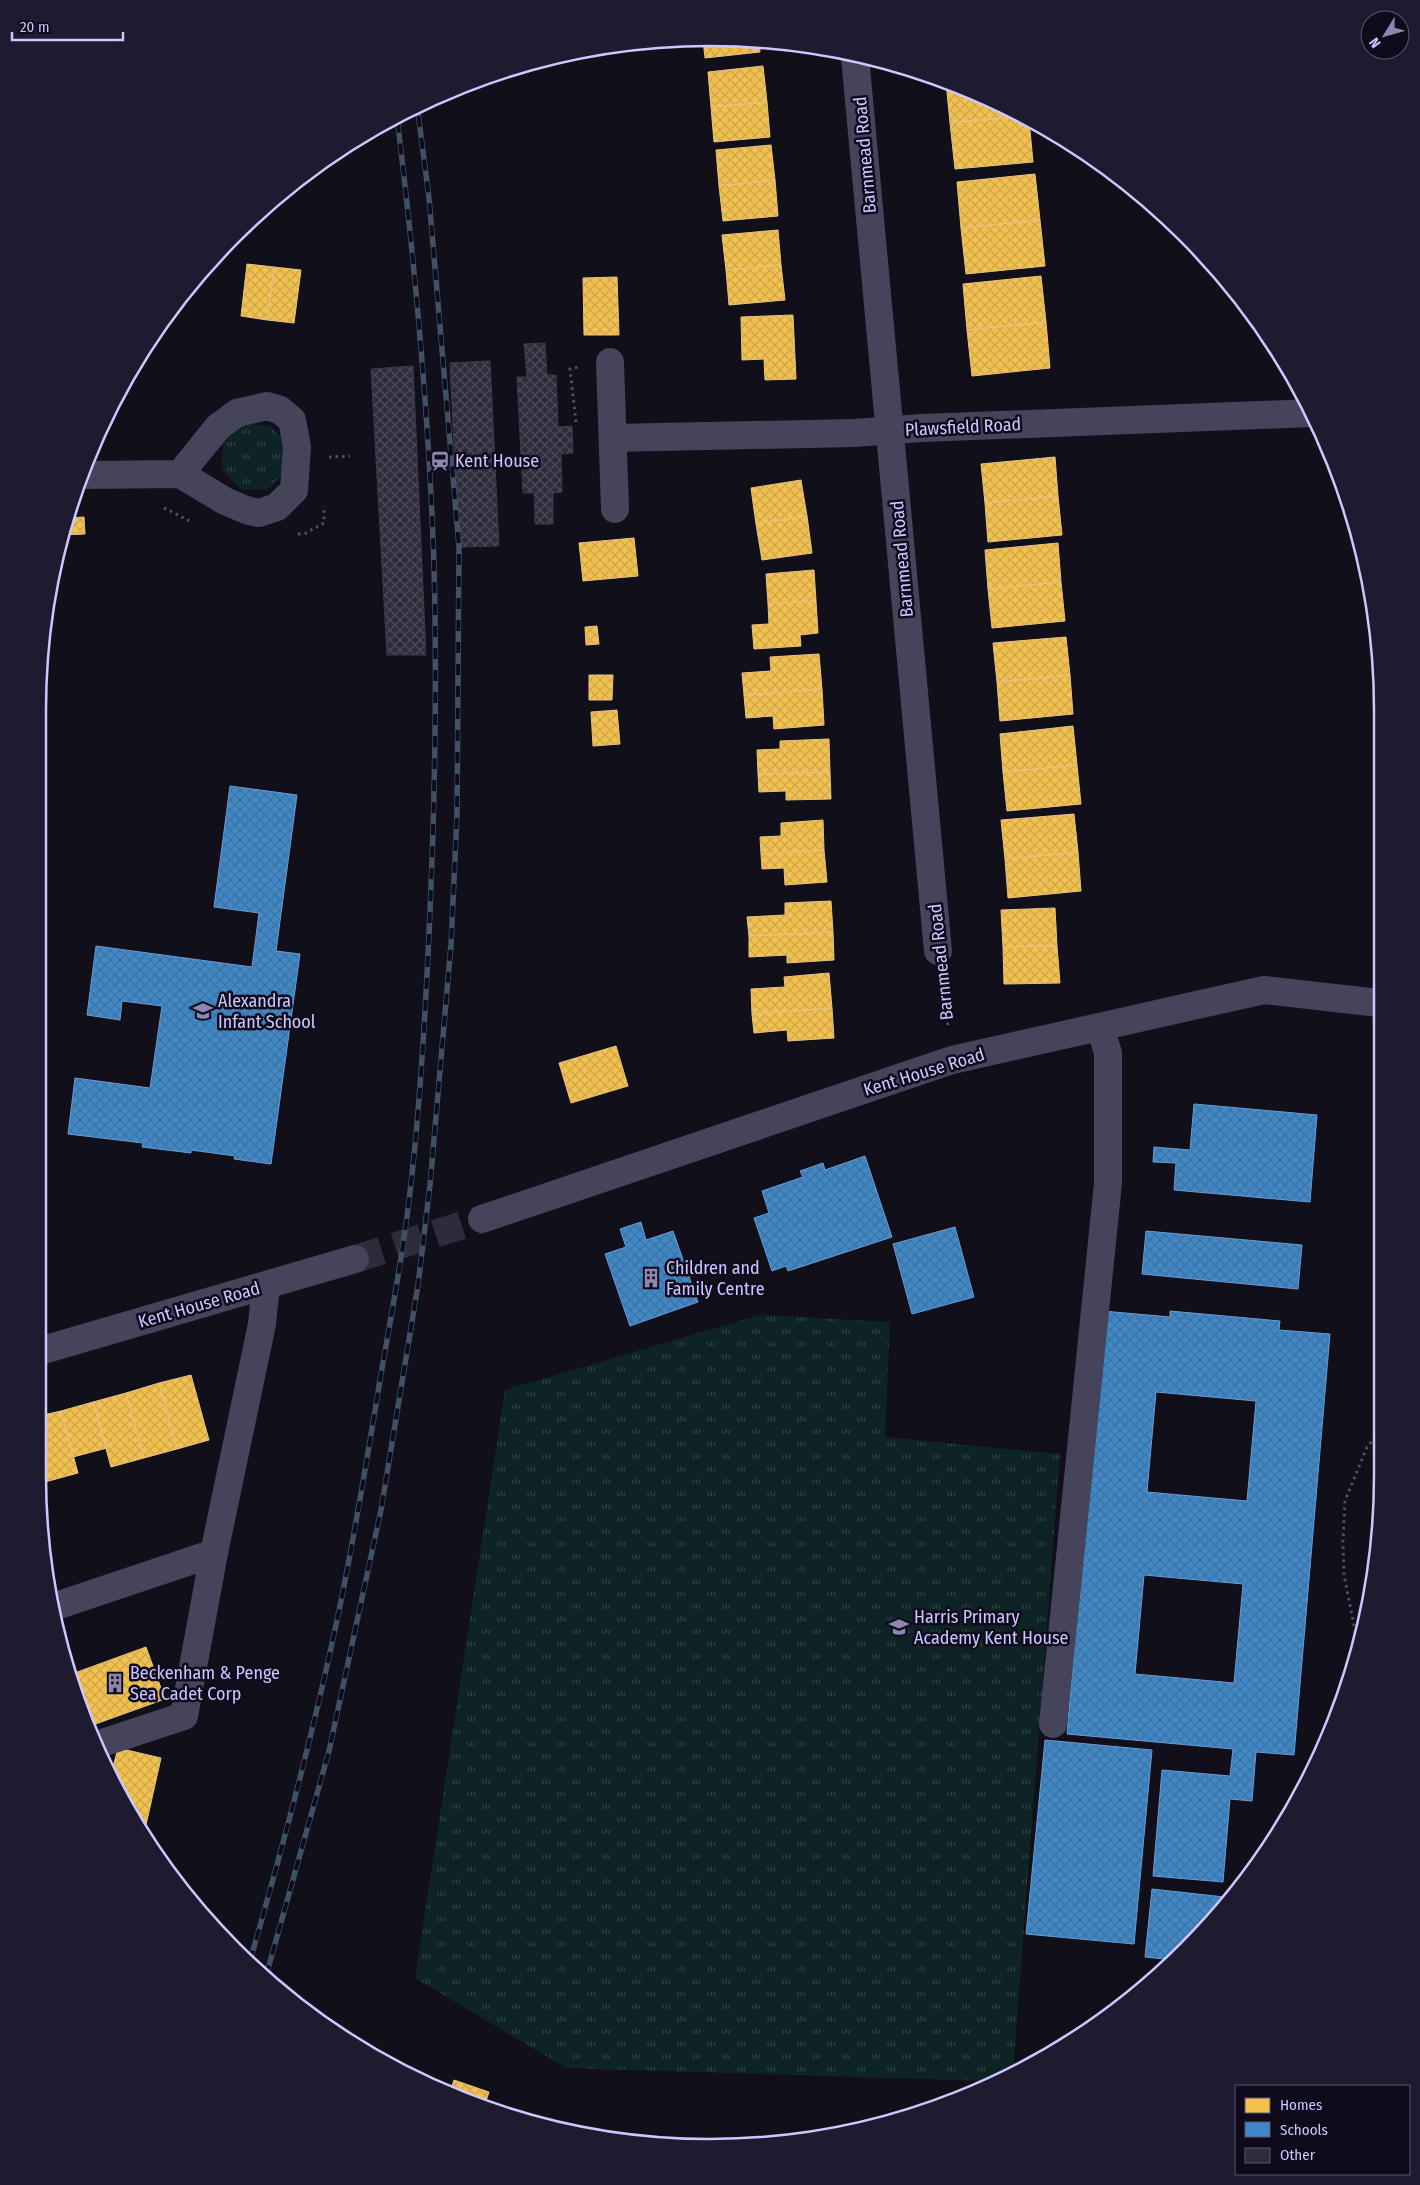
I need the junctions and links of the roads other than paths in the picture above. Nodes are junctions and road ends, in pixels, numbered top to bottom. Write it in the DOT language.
graph roads {
  1 [pos="857,63"];
  2 [pos="610,362"];
  3 [pos="1304,413"];
  4 [pos="890,430"];
  5 [pos="613,438"];
  6 [pos="180,474"];
  7 [pos="90,475"];
  8 [pos="615,508"];
  9 [pos="938,951"];
  10 [pos="1374,1002"];
  11 [pos="1100,1027"];
  12 [pos="482,1219"];
  13 [pos="355,1259"];
  14 [pos="266,1285"];
  15 [pos="46,1349"];
  16 [pos="214,1553"];
  17 [pos="59,1605"];
  18 [pos="1053,1724"];
  19 [pos="103,1743"];
  1 -- 4 [label="street, Barnmead Road"];
  2 -- 5 [label="street"];
  3 -- 4 [label="street, Plawsfield Road"];
  4 -- 5 [label="street, Plawsfield Road"];
  4 -- 9 [label="street, Barnmead Road"];
  5 -- 8 [label="street"];
  6 -- 6 [label="street"];
  6 -- 7 [label="street"];
  10 -- 11 [label="street, Kent House Road"];
  11 -- 12 [label="street, Kent House Road"];
  11 -- 18 [label="street"];
  13 -- 14 [label="street, Kent House Road"];
  14 -- 15 [label="street, Kent House Road"];
  14 -- 16 [label="street"];
  16 -- 17 [label="street"];
  16 -- 19 [label="street"];
}
